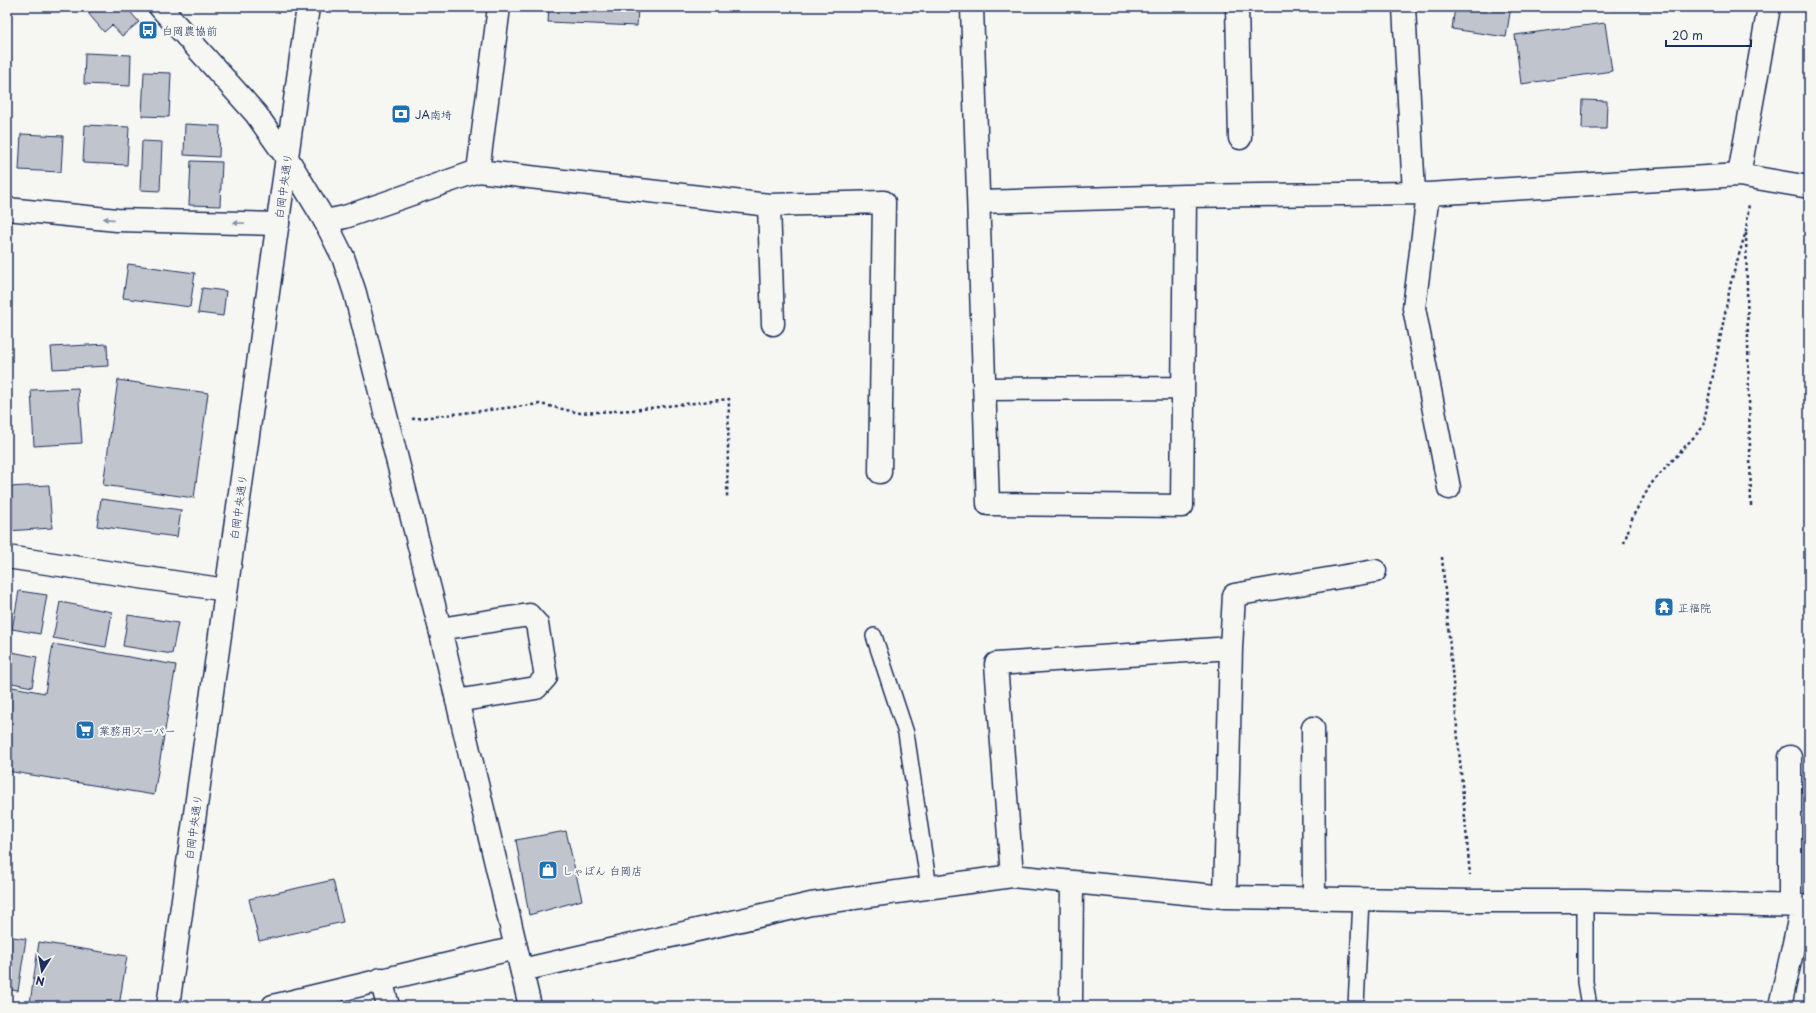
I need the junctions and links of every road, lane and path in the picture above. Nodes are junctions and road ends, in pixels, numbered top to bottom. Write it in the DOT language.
graph roads {
  1 [pos="308,7"];
  2 [pos="499,7"];
  3 [pos="972,7"];
  4 [pos="1237,7"];
  5 [pos="1404,7"];
  6 [pos="1769,7"];
  7 [pos="168,11"];
  8 [pos="1240,138"];
  9 [pos="287,158"];
  10 [pos="478,171"];
  11 [pos="1746,176"];
  12 [pos="1809,187"];
  13 [pos="1421,194"];
  14 [pos="1185,196"];
  15 [pos="980,202"];
  16 [pos="769,205"];
  17 [pos="7,209"];
  18 [pos="325,221"];
  19 [pos="278,224"];
  20 [pos="1746,231"];
  21 [pos="773,324"];
  22 [pos="1183,388"];
  23 [pos="985,390"];
  24 [pos="388,422"];
  25 [pos="880,472"];
  26 [pos="1449,488"];
  27 [pos="727,497"];
  28 [pos="1751,506"];
  29 [pos="1624,543"];
  30 [pos="7,557"];
  31 [pos="1442,557"];
  32 [pos="1375,572"];
  33 [pos="226,590"];
  34 [pos="440,628"];
  35 [pos="874,636"];
  36 [pos="1231,648"];
  37 [pos="457,700"];
  38 [pos="1313,728"];
  39 [pos="1790,757"];
  40 [pos="1012,876"];
  41 [pos="1072,882"];
  42 [pos="929,888"];
  43 [pos="1225,897"];
  44 [pos="1314,898"];
  45 [pos="1361,899"];
  46 [pos="1473,901"];
  47 [pos="1585,901"];
  48 [pos="1800,906"];
  49 [pos="516,948"];
  50 [pos="522,970"];
  51 [pos="381,979"];
  52 [pos="168,1006"];
  53 [pos="273,1006"];
  54 [pos="388,1006"];
  55 [pos="530,1006"];
  56 [pos="1071,1006"];
  57 [pos="1356,1006"];
  58 [pos="1589,1006"];
  59 [pos="1780,1006"];
  1 -- 9 [label="street, 白岡中央通り"];
  2 -- 10 [label="street"];
  3 -- 15 [label="street"];
  4 -- 8 [label="street"];
  5 -- 13 [label="street"];
  6 -- 11 [label="street"];
  7 -- 9 [label="street"];
  9 -- 18 [label="street"];
  9 -- 19 [label="street, 白岡中央通り"];
  10 -- 16 [label="street"];
  10 -- 18 [label="street"];
  11 -- 12 [label="street"];
  11 -- 13 [label="street"];
  11 -- 20 [label="path"];
  13 -- 14 [label="street"];
  13 -- 26 [label="street"];
  14 -- 15 [label="street"];
  14 -- 22 [label="street"];
  15 -- 23 [label="street"];
  16 -- 21 [label="street"];
  16 -- 25 [label="street"];
  19 -- 17 [label="street, one-way"];
  18 -- 24 [label="street"];
  19 -- 33 [label="street, 白岡中央通り"];
  20 -- 28 [label="path"];
  20 -- 29 [label="path"];
  22 -- 23 [label="street"];
  22 -- 23 [label="street"];
  24 -- 27 [label="path"];
  24 -- 34 [label="street"];
  30 -- 33 [label="street"];
  31 -- 46 [label="path"];
  32 -- 36 [label="street"];
  33 -- 52 [label="street, 白岡中央通り"];
  34 -- 37 [label="street"];
  34 -- 37 [label="street"];
  35 -- 42 [label="lane"];
  36 -- 40 [label="street"];
  36 -- 43 [label="street"];
  37 -- 49 [label="street"];
  38 -- 44 [label="street"];
  39 -- 48 [label="street"];
  40 -- 41 [label="street"];
  40 -- 42 [label="street"];
  41 -- 43 [label="street"];
  41 -- 56 [label="street"];
  42 -- 50 [label="street"];
  43 -- 44 [label="street"];
  44 -- 45 [label="street"];
  45 -- 46 [label="street"];
  45 -- 57 [label="lane"];
  46 -- 47 [label="street"];
  47 -- 48 [label="street"];
  47 -- 58 [label="lane"];
  48 -- 59 [label="street"];
  49 -- 50 [label="street"];
  49 -- 51 [label="street"];
  50 -- 55 [label="street"];
  51 -- 53 [label="street"];
  51 -- 54 [label="street"];
}
